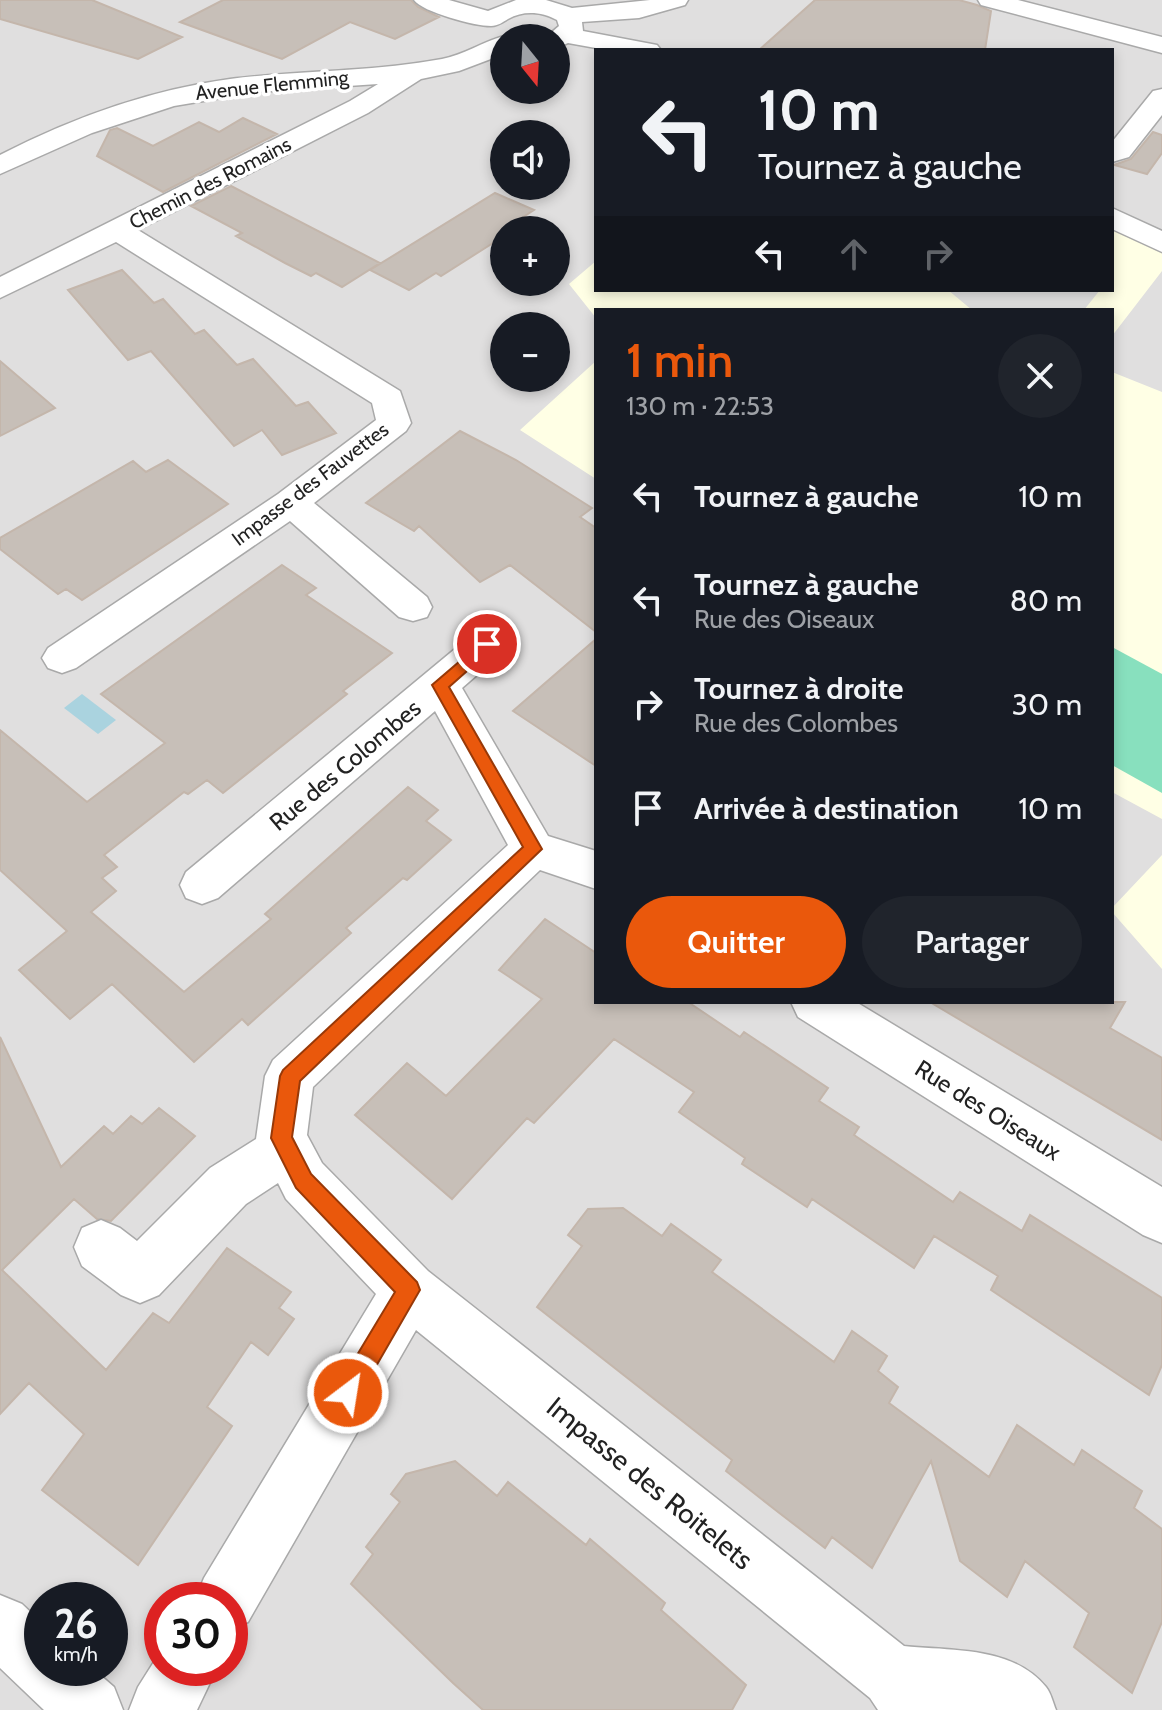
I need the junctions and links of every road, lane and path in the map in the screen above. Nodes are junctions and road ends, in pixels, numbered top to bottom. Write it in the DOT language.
graph roads {
  1 [pos="426,0"];
  2 [pos="676,0"];
  3 [pos="990,0"];
  4 [pos="528,3"];
  5 [pos="503,24"];
  6 [pos="562,24"];
  7 [pos="570,28"];
  8 [pos="490,29"];
  9 [pos="570,32"];
  10 [pos="490,42"];
  11 [pos="1162,45"];
  12 [pos="640,48"];
  13 [pos="415,71"];
  14 [pos="1162,97"];
  15 [pos="1114,153"];
  16 [pos="0,166"];
  17 [pos="1114,218"];
  18 [pos="117,230"];
  19 [pos="1162,243"];
  20 [pos="0,289"];
  21 [pos="291,503"];
  22 [pos="413,607"];
  23 [pos="487,644"];
  24 [pos="62,658"];
  25 [pos="440,685"];
  26 [pos="533,849"];
  27 [pos="594,869"];
  28 [pos="202,885"];
  29 [pos="818,1004"];
  30 [pos="286,1148"];
  31 [pos="1162,1217"];
  32 [pos="101,1247"];
  33 [pos="409,1290"];
  34 [pos="237,1582"];
  35 [pos="0,1626"];
  36 [pos="24,1648"];
  37 [pos="65,1686"];
  38 [pos="175,1686"];
  39 [pos="904,1693"];
  40 [pos="91,1710"];
  41 [pos="161,1710"];
  42 [pos="1024,1710"];
  1 -- 8 [label="street"];
  2 -- 7 [label="street"];
  3 -- 11 [label="street"];
  4 -- 5 [label="street, Avenue Flemming"];
  4 -- 6 [label="street"];
  9 -- 12 [label="street"];
  10 -- 13 [label="street, Avenue Flemming"];
  13 -- 16 [label="street, Avenue Flemming"];
  13 -- 18 [label="street, Chemin des Romains"];
  14 -- 15 [label="street"];
  17 -- 19 [label="street"];
  18 -- 20 [label="street, Chemin des Romains"];
  18 -- 21 [label="street, Impasse des Fauvettes"];
  21 -- 22 [label="street"];
  21 -- 24 [label="street, Impasse des Fauvettes"];
  23 -- 25 [label="street, Rue des Colombes"];
  25 -- 26 [label="street"];
  25 -- 28 [label="street, Rue des Colombes"];
  26 -- 27 [label="street"];
  26 -- 30 [label="street"];
  29 -- 31 [label="street, Rue des Oiseaux"];
  30 -- 32 [label="street"];
  30 -- 33 [label="street, Impasse des Roitelets"];
  33 -- 34 [label="street"];
  33 -- 39 [label="street, Impasse des Roitelets"];
  35 -- 36 [label="street"];
  37 -- 40 [label="street"];
  38 -- 41 [label="street"];
  39 -- 42 [label="street, Impasse des Roitelets"];
}
